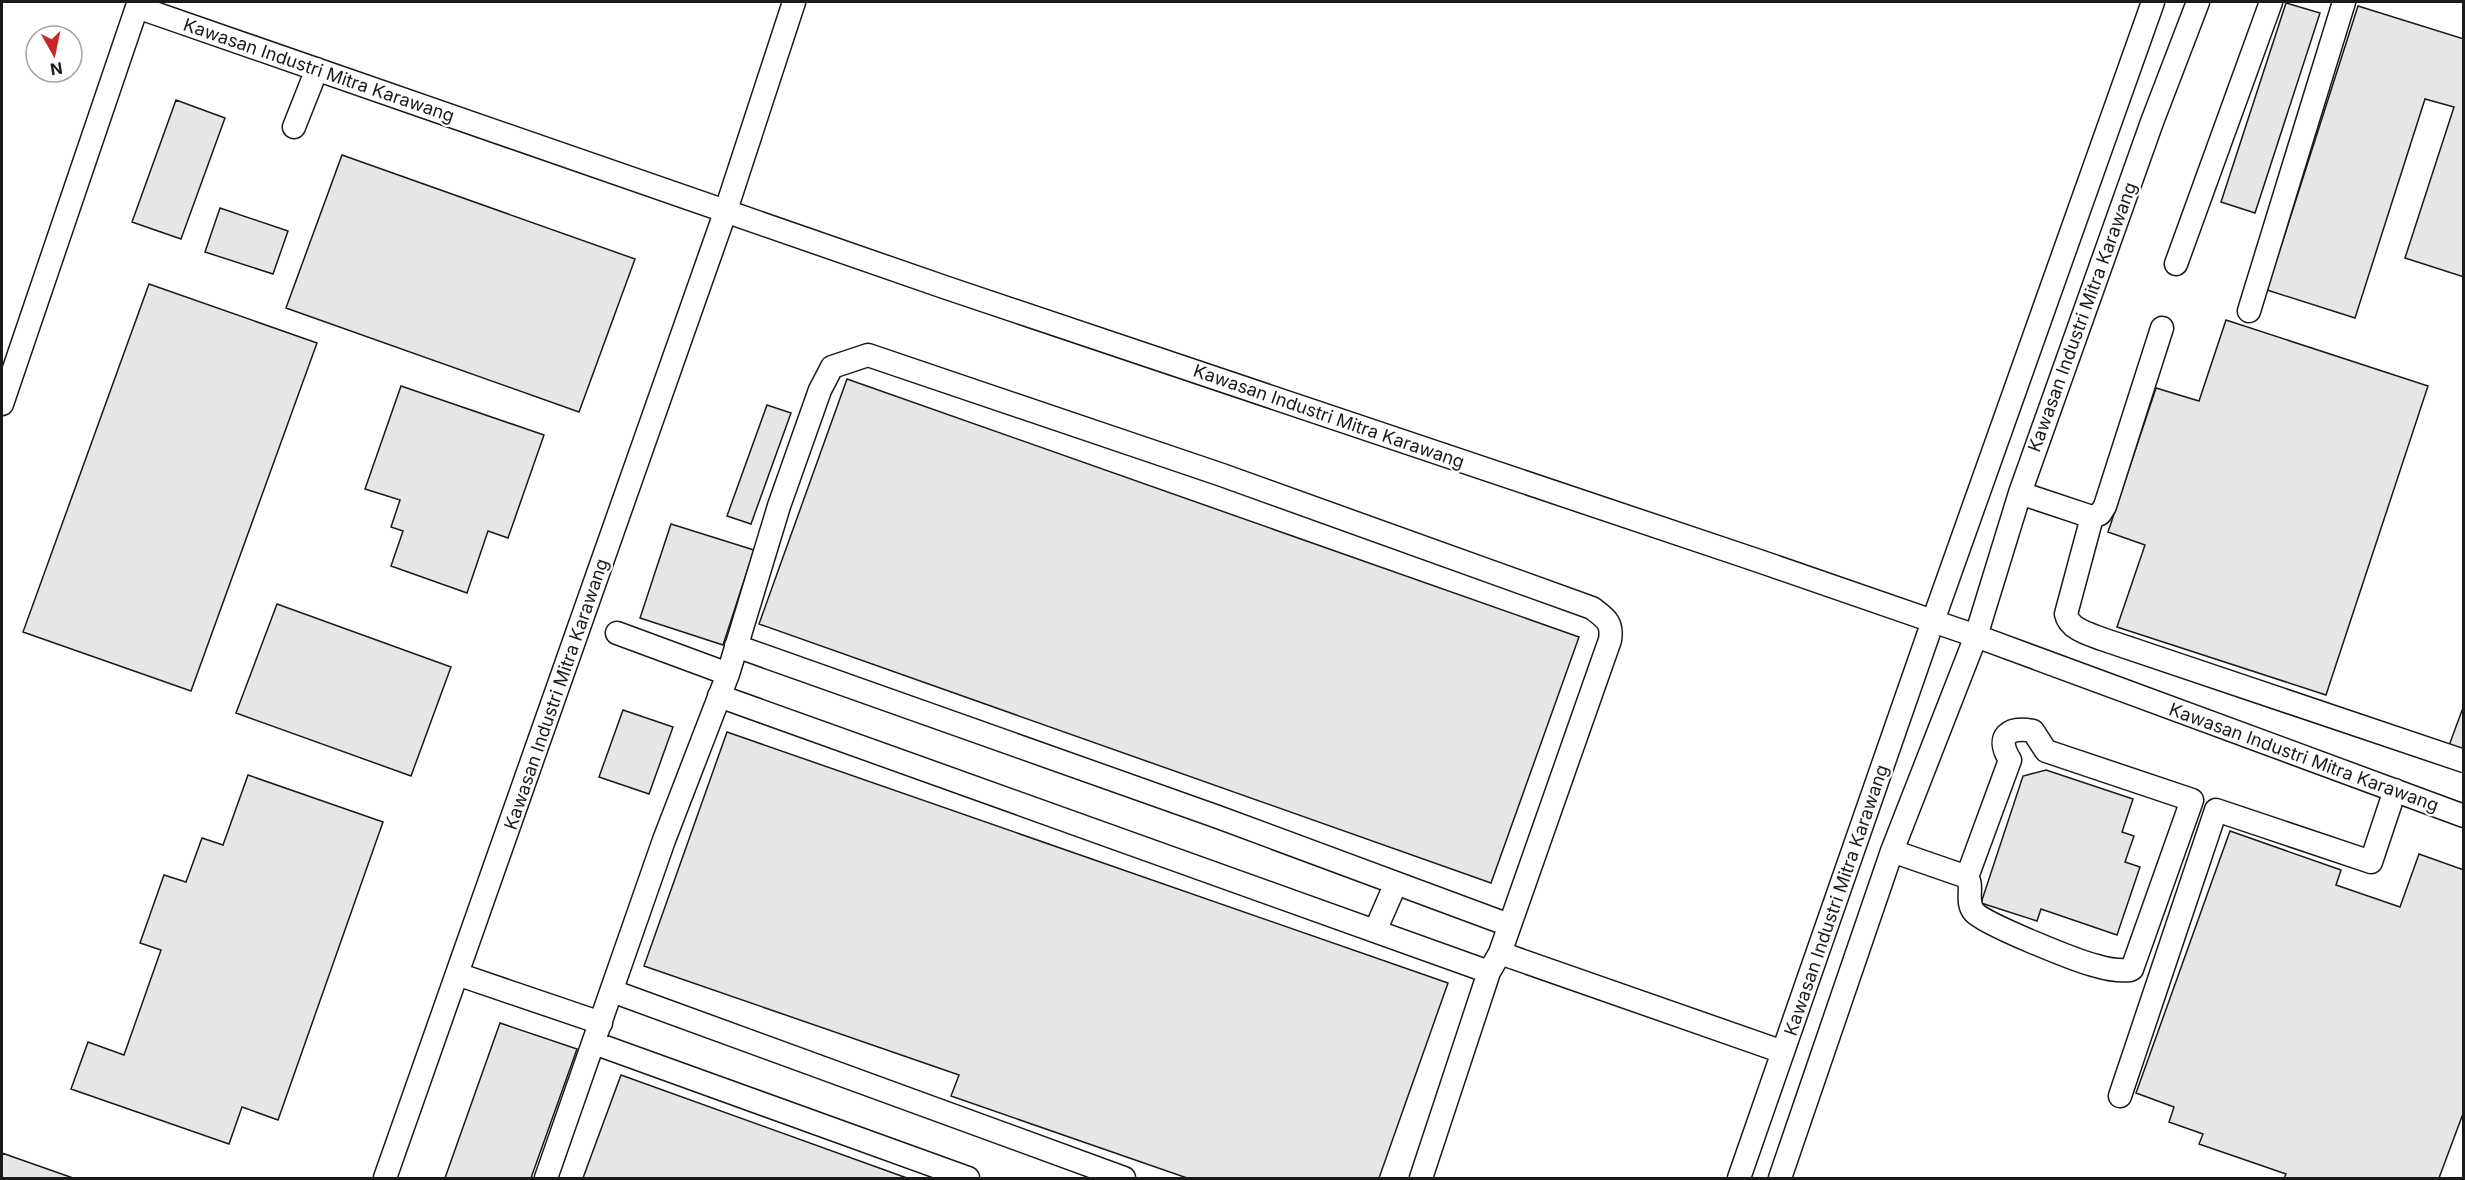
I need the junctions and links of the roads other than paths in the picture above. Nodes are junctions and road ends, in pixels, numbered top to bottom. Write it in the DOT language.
graph roads {
  1 [pos="794,2"];
  2 [pos="2153,2"];
  3 [pos="2198,2"];
  4 [pos="2271,2"];
  5 [pos="2344,2"];
  6 [pos="317,69"];
  7 [pos="294,127"];
  8 [pos="726,210"];
  9 [pos="2176,264"];
  10 [pos="2249,311"];
  11 [pos="2162,328"];
  12 [pos="2,404"];
  13 [pos="2020,493"];
  14 [pos="2092,518"];
  15 [pos="1933,621"];
  16 [pos="617,633"];
  17 [pos="1976,636"];
  18 [pos="736,646"];
  19 [pos="728,674"];
  20 [pos="719,696"];
  21 [pos="2463,762"];
  22 [pos="2395,790"];
  23 [pos="2463,816"];
  24 [pos="1893,852"];
  25 [pos="1967,877"];
  26 [pos="1396,883"];
  27 [pos="1509,925"];
  28 [pos="1375,931"];
  29 [pos="1494,962"];
  30 [pos="457,974"];
  31 [pos="612,992"];
  32 [pos="597,1033"];
  33 [pos="1783,1052"];
  34 [pos="2120,1096"];
  35 [pos="385,1179"];
  36 [pos="546,1179"];
  37 [pos="968,1179"];
  38 [pos="1124,1179"];
  39 [pos="1420,1179"];
  40 [pos="1739,1179"];
  41 [pos="1779,1179"];
  1 -- 8 [label="street, Kawasan Industri Mitra Karawang"];
  2 -- 15 [label="street, Kawasan Industri Mitra Karawang"];
  3 -- 13 [label="street, Kawasan Industri Mitra Karawang"];
  4 -- 9 [label="street"];
  5 -- 10 [label="street"];
  6 -- 7 [label="street"];
  6 -- 8 [label="street, Kawasan Industri Mitra Karawang"];
  6 -- 12 [label="street, Kawasan Industri Mitra Karawang"];
  8 -- 15 [label="street, Kawasan Industri Mitra Karawang"];
  8 -- 30 [label="street, Kawasan Industri Mitra Karawang"];
  11 -- 14 [label="street"];
  13 -- 14 [label="street"];
  13 -- 17 [label="street, Kawasan Industri Mitra Karawang"];
  14 -- 21 [label="street"];
  15 -- 17 [label="street"];
  15 -- 33 [label="street, Kawasan Industri Mitra Karawang"];
  16 -- 19 [label="street"];
  17 -- 22 [label="street, Kawasan Industri Mitra Karawang"];
  17 -- 24 [label="street, Kawasan Industri Mitra Karawang"];
  18 -- 19 [label="street"];
  18 -- 26 [label="street"];
  18 -- 27 [label="street"];
  19 -- 20 [label="street"];
  20 -- 28 [label="street"];
  20 -- 31 [label="street"];
  22 -- 23 [label="street, Kawasan Industri Mitra Karawang"];
  22 -- 34 [label="street"];
  24 -- 25 [label="street"];
  24 -- 41 [label="street, Kawasan Industri Mitra Karawang"];
  25 -- 25 [label="street"];
  26 -- 27 [label="street"];
  26 -- 28 [label="street"];
  27 -- 29 [label="street"];
  28 -- 29 [label="street"];
  29 -- 33 [label="street"];
  29 -- 39 [label="street"];
  30 -- 32 [label="street"];
  30 -- 35 [label="street, Kawasan Industri Mitra Karawang"];
  31 -- 32 [label="street"];
  31 -- 38 [label="street"];
  32 -- 36 [label="street"];
  32 -- 37 [label="street"];
  33 -- 40 [label="street, Kawasan Industri Mitra Karawang"];
}
